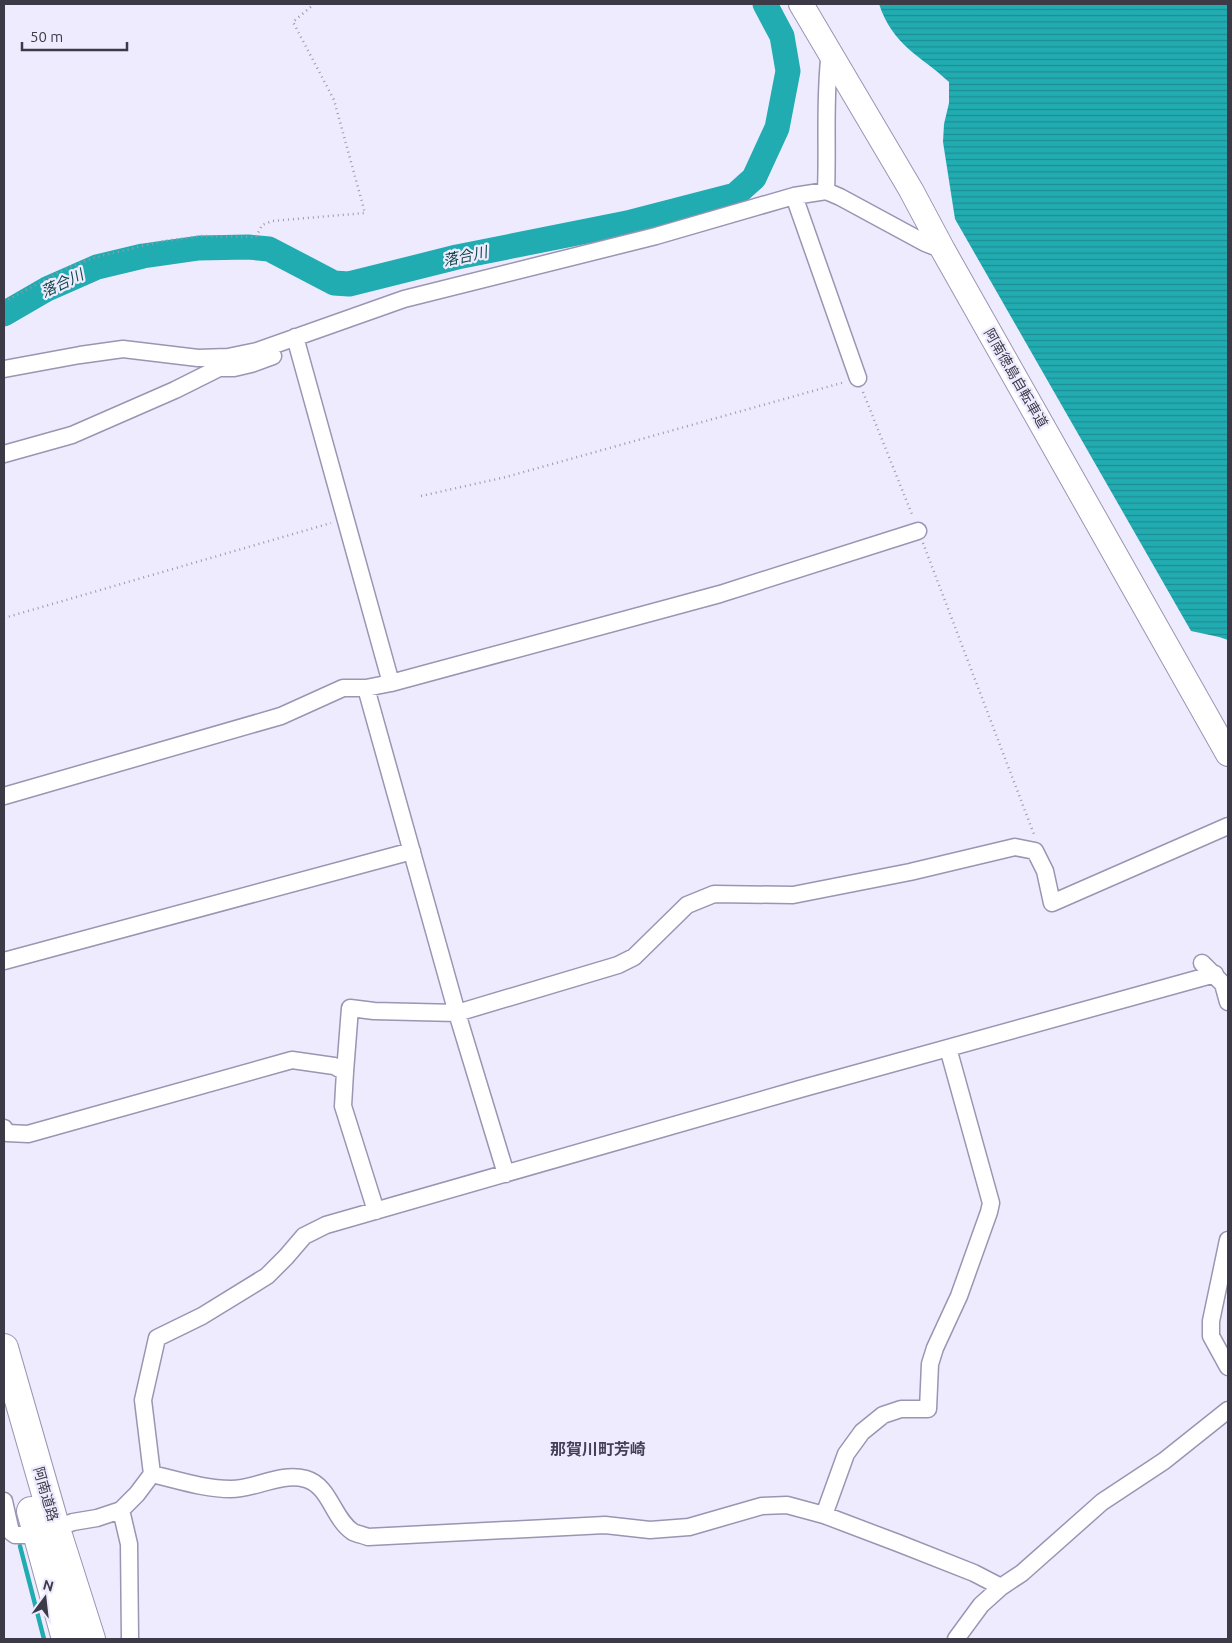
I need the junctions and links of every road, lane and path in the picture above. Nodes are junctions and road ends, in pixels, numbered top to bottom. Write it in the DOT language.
graph roads {
  1 [pos="314,4"];
  2 [pos="801,4"];
  3 [pos="830,52"];
  4 [pos="826,191"];
  5 [pos="794,196"];
  6 [pos="943,250"];
  7 [pos="4,302"];
  8 [pos="297,342"];
  9 [pos="4,369"];
  10 [pos="858,378"];
  11 [pos="4,454"];
  12 [pos="421,496"];
  13 [pos="337,521"];
  14 [pos="918,531"];
  15 [pos="4,618"];
  16 [pos="391,683"];
  17 [pos="366,688"];
  18 [pos="1228,754"];
  19 [pos="4,796"];
  20 [pos="1228,826"];
  21 [pos="412,851"];
  22 [pos="1035,851"];
  23 [pos="4,961"];
  24 [pos="1202,963"];
  25 [pos="1215,974"];
  26 [pos="1228,1002"];
  27 [pos="457,1013"];
  28 [pos="948,1048"];
  29 [pos="345,1072"];
  30 [pos="4,1128"];
  31 [pos="506,1174"];
  32 [pos="376,1211"];
  33 [pos="1228,1240"];
  34 [pos="4,1348"];
  35 [pos="1228,1368"];
  36 [pos="1228,1410"];
  37 [pos="4,1417"];
  38 [pos="152,1474"];
  39 [pos="4,1501"];
  40 [pos="120,1510"];
  41 [pos="824,1515"];
  42 [pos="47,1532"];
  43 [pos="1001,1587"];
  44 [pos="66,1639"];
  45 [pos="91,1639"];
  46 [pos="130,1639"];
  47 [pos="956,1639"];
  1 -- 7 [label="path"];
  2 -- 3 [label="main road, 阿南徳島自転車道"];
  3 -- 4 [label="street"];
  3 -- 6 [label="main road, 阿南徳島自転車道"];
  4 -- 5 [label="street"];
  4 -- 6 [label="street"];
  5 -- 8 [label="street"];
  5 -- 10 [label="street"];
  6 -- 18 [label="main road, 阿南徳島自転車道"];
  8 -- 9 [label="street"];
  8 -- 11 [label="street"];
  8 -- 16 [label="street"];
  10 -- 12 [label="path"];
  10 -- 14 [label="path"];
  13 -- 15 [label="path"];
  14 -- 16 [label="street"];
  14 -- 22 [label="path"];
  16 -- 17 [label="street"];
  17 -- 19 [label="street"];
  17 -- 21 [label="street"];
  20 -- 22 [label="street"];
  21 -- 23 [label="street"];
  21 -- 27 [label="street"];
  22 -- 27 [label="street"];
  24 -- 25 [label="street"];
  25 -- 26 [label="street"];
  25 -- 28 [label="street"];
  27 -- 29 [label="street"];
  27 -- 31 [label="street"];
  28 -- 31 [label="street"];
  28 -- 41 [label="street"];
  29 -- 30 [label="street"];
  29 -- 32 [label="street"];
  31 -- 32 [label="street"];
  32 -- 38 [label="street"];
  33 -- 35 [label="street"];
  34 -- 42 [label="highway, 阿南道路"];
  36 -- 43 [label="street"];
  37 -- 42 [label="highway, 阿南道路"];
  38 -- 40 [label="street"];
  38 -- 41 [label="street"];
  39 -- 42 [label="street"];
  40 -- 42 [label="street"];
  40 -- 46 [label="street"];
  41 -- 43 [label="street"];
  42 -- 44 [label="highway, 阿南道路"];
  42 -- 45 [label="highway, 阿南道路"];
  43 -- 47 [label="street"];
}
